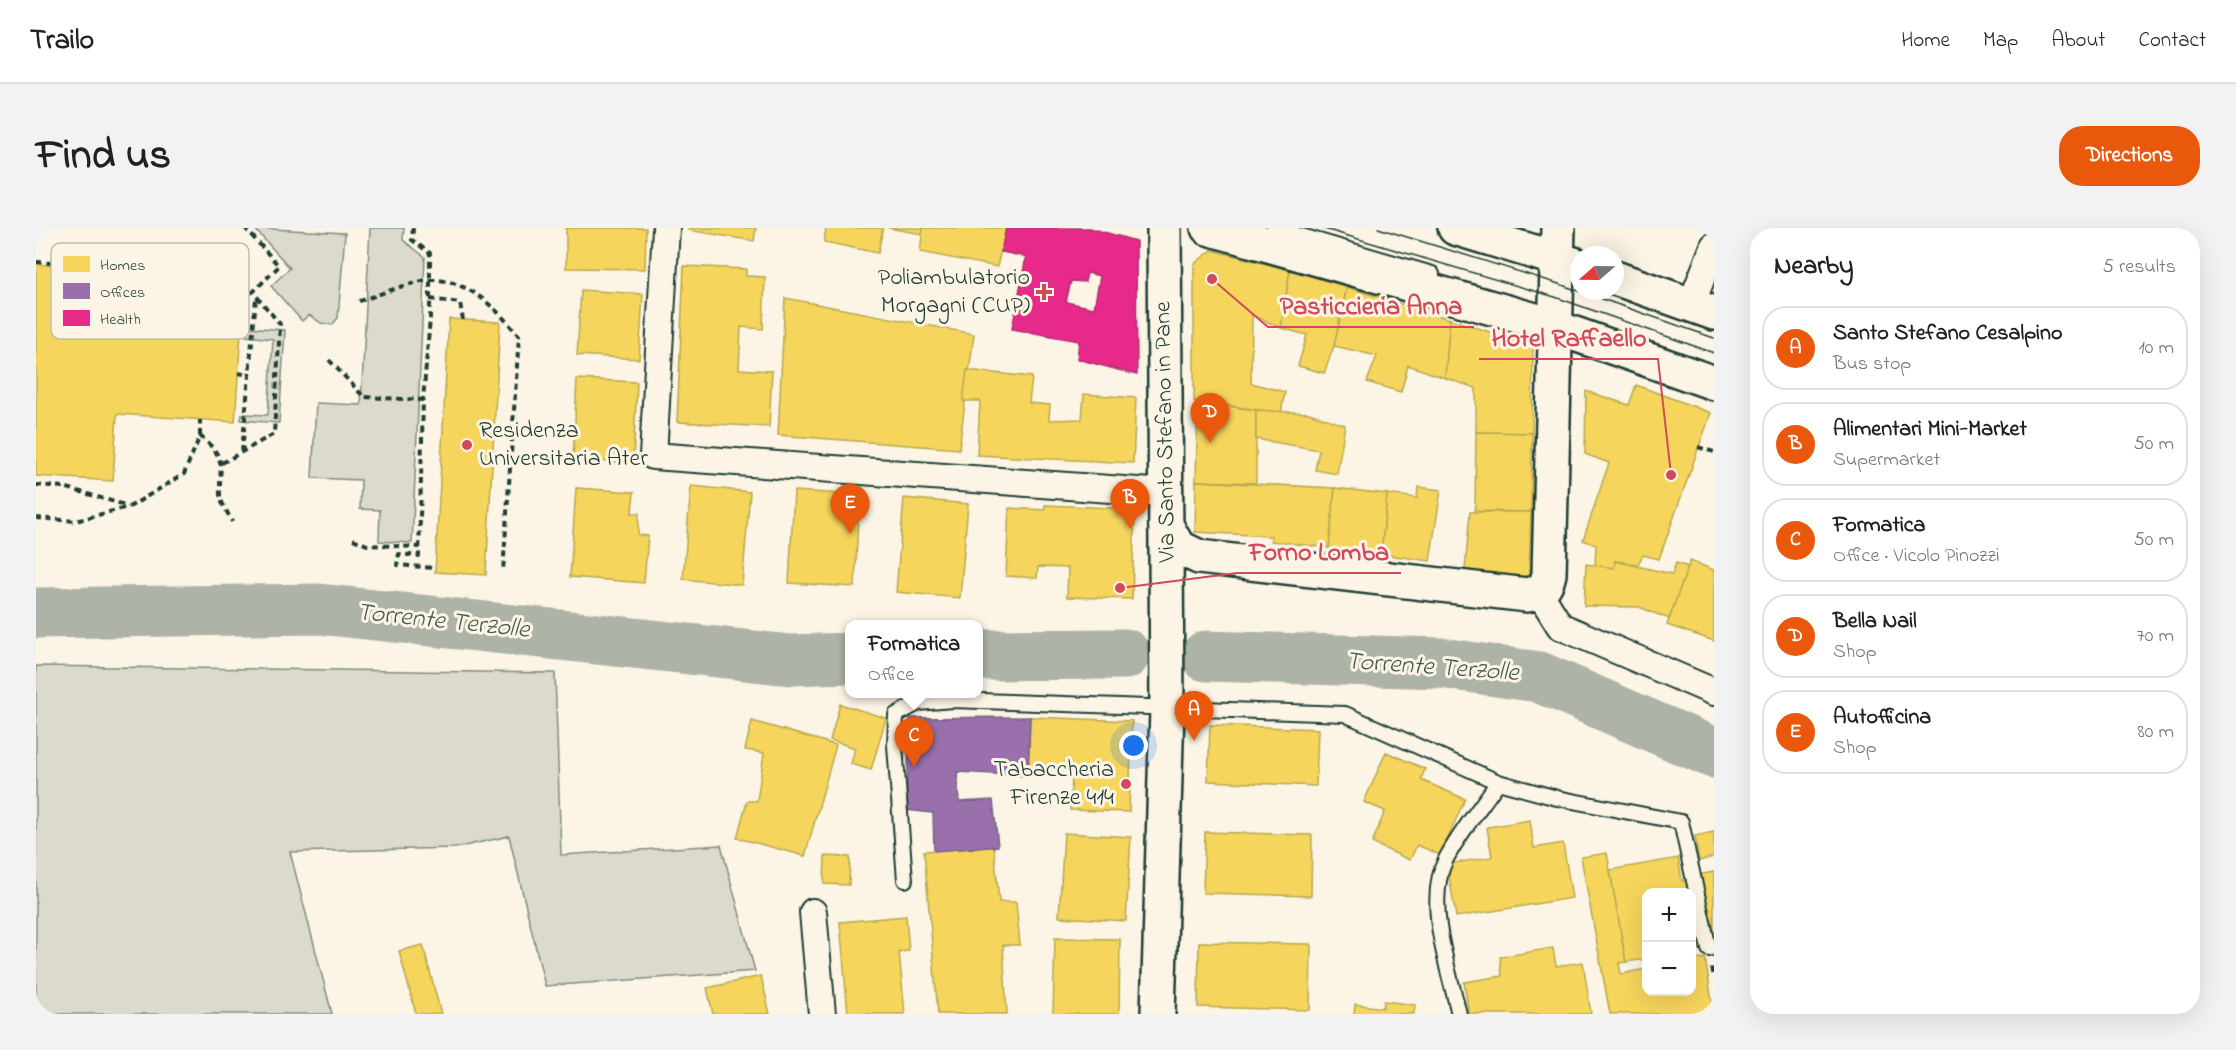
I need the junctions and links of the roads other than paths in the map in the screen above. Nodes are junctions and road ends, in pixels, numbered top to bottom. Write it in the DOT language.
graph roads {
  1 [pos="666,228"];
  2 [pos="1164,228"];
  3 [pos="1208,228"];
  4 [pos="1274,228"];
  5 [pos="1455,228"];
  6 [pos="1714,246"];
  7 [pos="1565,251"];
  8 [pos="1451,280"];
  9 [pos="1624,281"];
  10 [pos="1702,309"];
  11 [pos="1557,315"];
  12 [pos="1714,383"];
  13 [pos="1166,509"];
  14 [pos="1205,557"];
  15 [pos="1539,592"];
  16 [pos="1167,604"];
  17 [pos="1714,692"];
  18 [pos="1167,703"];
  19 [pos="1497,782"];
  20 [pos="905,880"];
  21 [pos="813,912"];
  22 [pos="1708,949"];
  23 [pos="822,1014"];
  24 [pos="1158,1014"];
  25 [pos="1459,1014"];
  1 -- 13 [label="street"];
  2 -- 13 [label="street, Via Santo Stefano in Pane"];
  3 -- 11 [label="street"];
  4 -- 8 [label="lane"];
  5 -- 7 [label="street"];
  6 -- 10 [label="street"];
  7 -- 11 [label="street"];
  9 -- 10 [label="street"];
  11 -- 12 [label="street"];
  11 -- 15 [label="street"];
  13 -- 14 [label="street"];
  13 -- 16 [label="street, Via Santo Stefano in Pane"];
  14 -- 15 [label="street"];
  14 -- 16 [label="street"];
  15 -- 17 [label="street"];
  16 -- 18 [label="street, Via Santo Stefano in Pane"];
  18 -- 19 [label="lane"];
  18 -- 20 [label="lane"];
  18 -- 24 [label="street, Via Santo Stefano in Pane"];
  19 -- 22 [label="lane"];
  19 -- 25 [label="lane"];
  21 -- 23 [label="street"];
}
